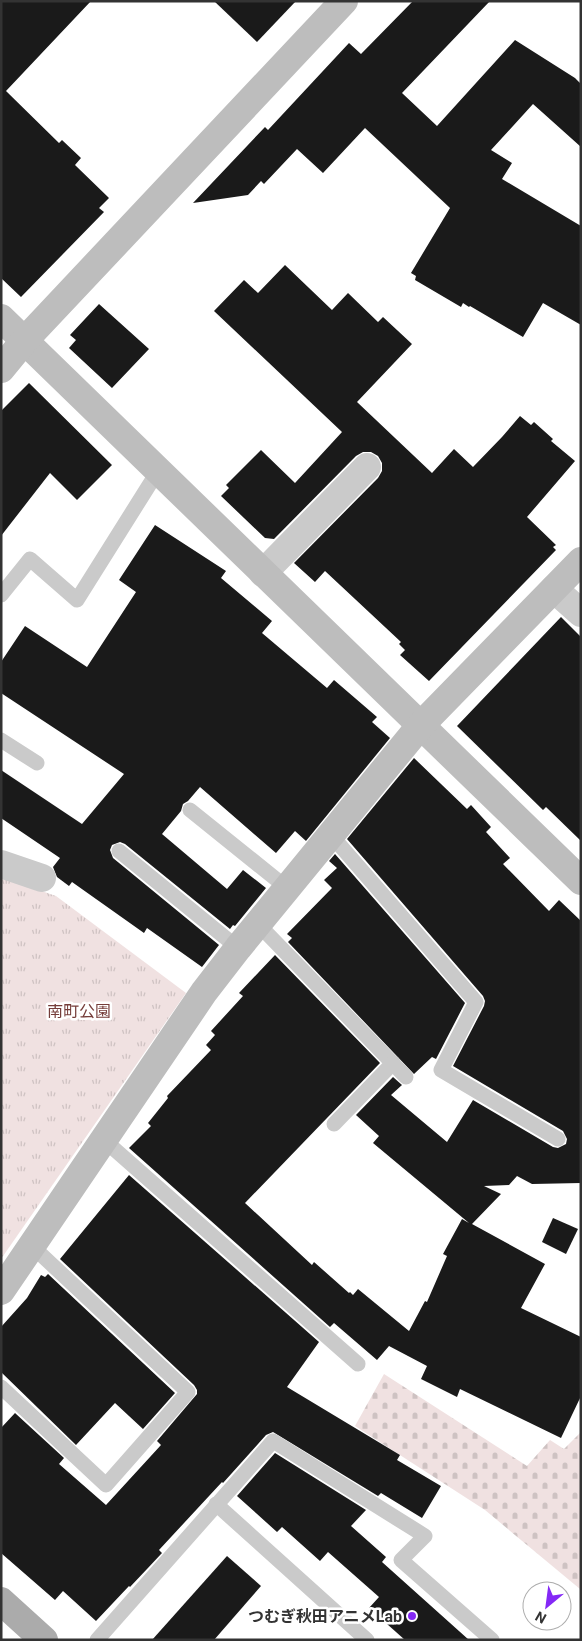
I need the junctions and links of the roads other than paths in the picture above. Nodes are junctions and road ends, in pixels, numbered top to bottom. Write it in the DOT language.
graph roads {
  1 [pos="344,1"];
  2 [pos="1,318"];
  3 [pos="24,341"];
  4 [pos="1,369"];
  5 [pos="367,467"];
  6 [pos="158,471"];
  7 [pos="581,561"];
  8 [pos="263,573"];
  9 [pos="554,589"];
  10 [pos="1,595"];
  11 [pos="581,613"];
  12 [pos="420,726"];
  13 [pos="1,740"];
  14 [pos="37,763"];
  15 [pos="190,810"];
  16 [pos="331,835"];
  17 [pos="119,851"];
  18 [pos="1,864"];
  19 [pos="42,878"];
  20 [pos="581,881"];
  21 [pos="287,888"];
  22 [pos="258,924"];
  23 [pos="238,948"];
  24 [pos="393,1063"];
  25 [pos="406,1077"];
  26 [pos="334,1124"];
  27 [pos="558,1139"];
  28 [pos="104,1140"];
  29 [pos="32,1246"];
  30 [pos="1,1291"];
  31 [pos="358,1364"];
  32 [pos="1,1387"];
  33 [pos="216,1504"];
  34 [pos="1,1601"];
  35 [pos="44,1640"];
  36 [pos="97,1640"];
  37 [pos="367,1640"];
  38 [pos="492,1640"];
  1 -- 3 [label="street"];
  2 -- 3 [label="street"];
  3 -- 4 [label="street"];
  3 -- 6 [label="street"];
  5 -- 8 [label="street"];
  6 -- 8 [label="street"];
  6 -- 10 [label="lane"];
  7 -- 9 [label="street"];
  8 -- 12 [label="street"];
  9 -- 11 [label="street"];
  9 -- 12 [label="street"];
  12 -- 16 [label="street"];
  12 -- 20 [label="street"];
  13 -- 14 [label="lane"];
  15 -- 21 [label="lane"];
  16 -- 21 [label="street"];
  16 -- 27 [label="lane"];
  17 -- 23 [label="lane"];
  18 -- 19 [label="street"];
  21 -- 22 [label="street"];
  22 -- 23 [label="street"];
  22 -- 24 [label="lane"];
  23 -- 28 [label="street"];
  24 -- 25 [label="lane"];
  24 -- 26 [label="lane"];
  28 -- 29 [label="street"];
  28 -- 31 [label="lane"];
  29 -- 30 [label="street"];
  29 -- 32 [label="lane"];
  33 -- 36 [label="lane"];
  33 -- 37 [label="lane"];
  33 -- 38 [label="lane"];
  34 -- 35 [label="main road"];
}
